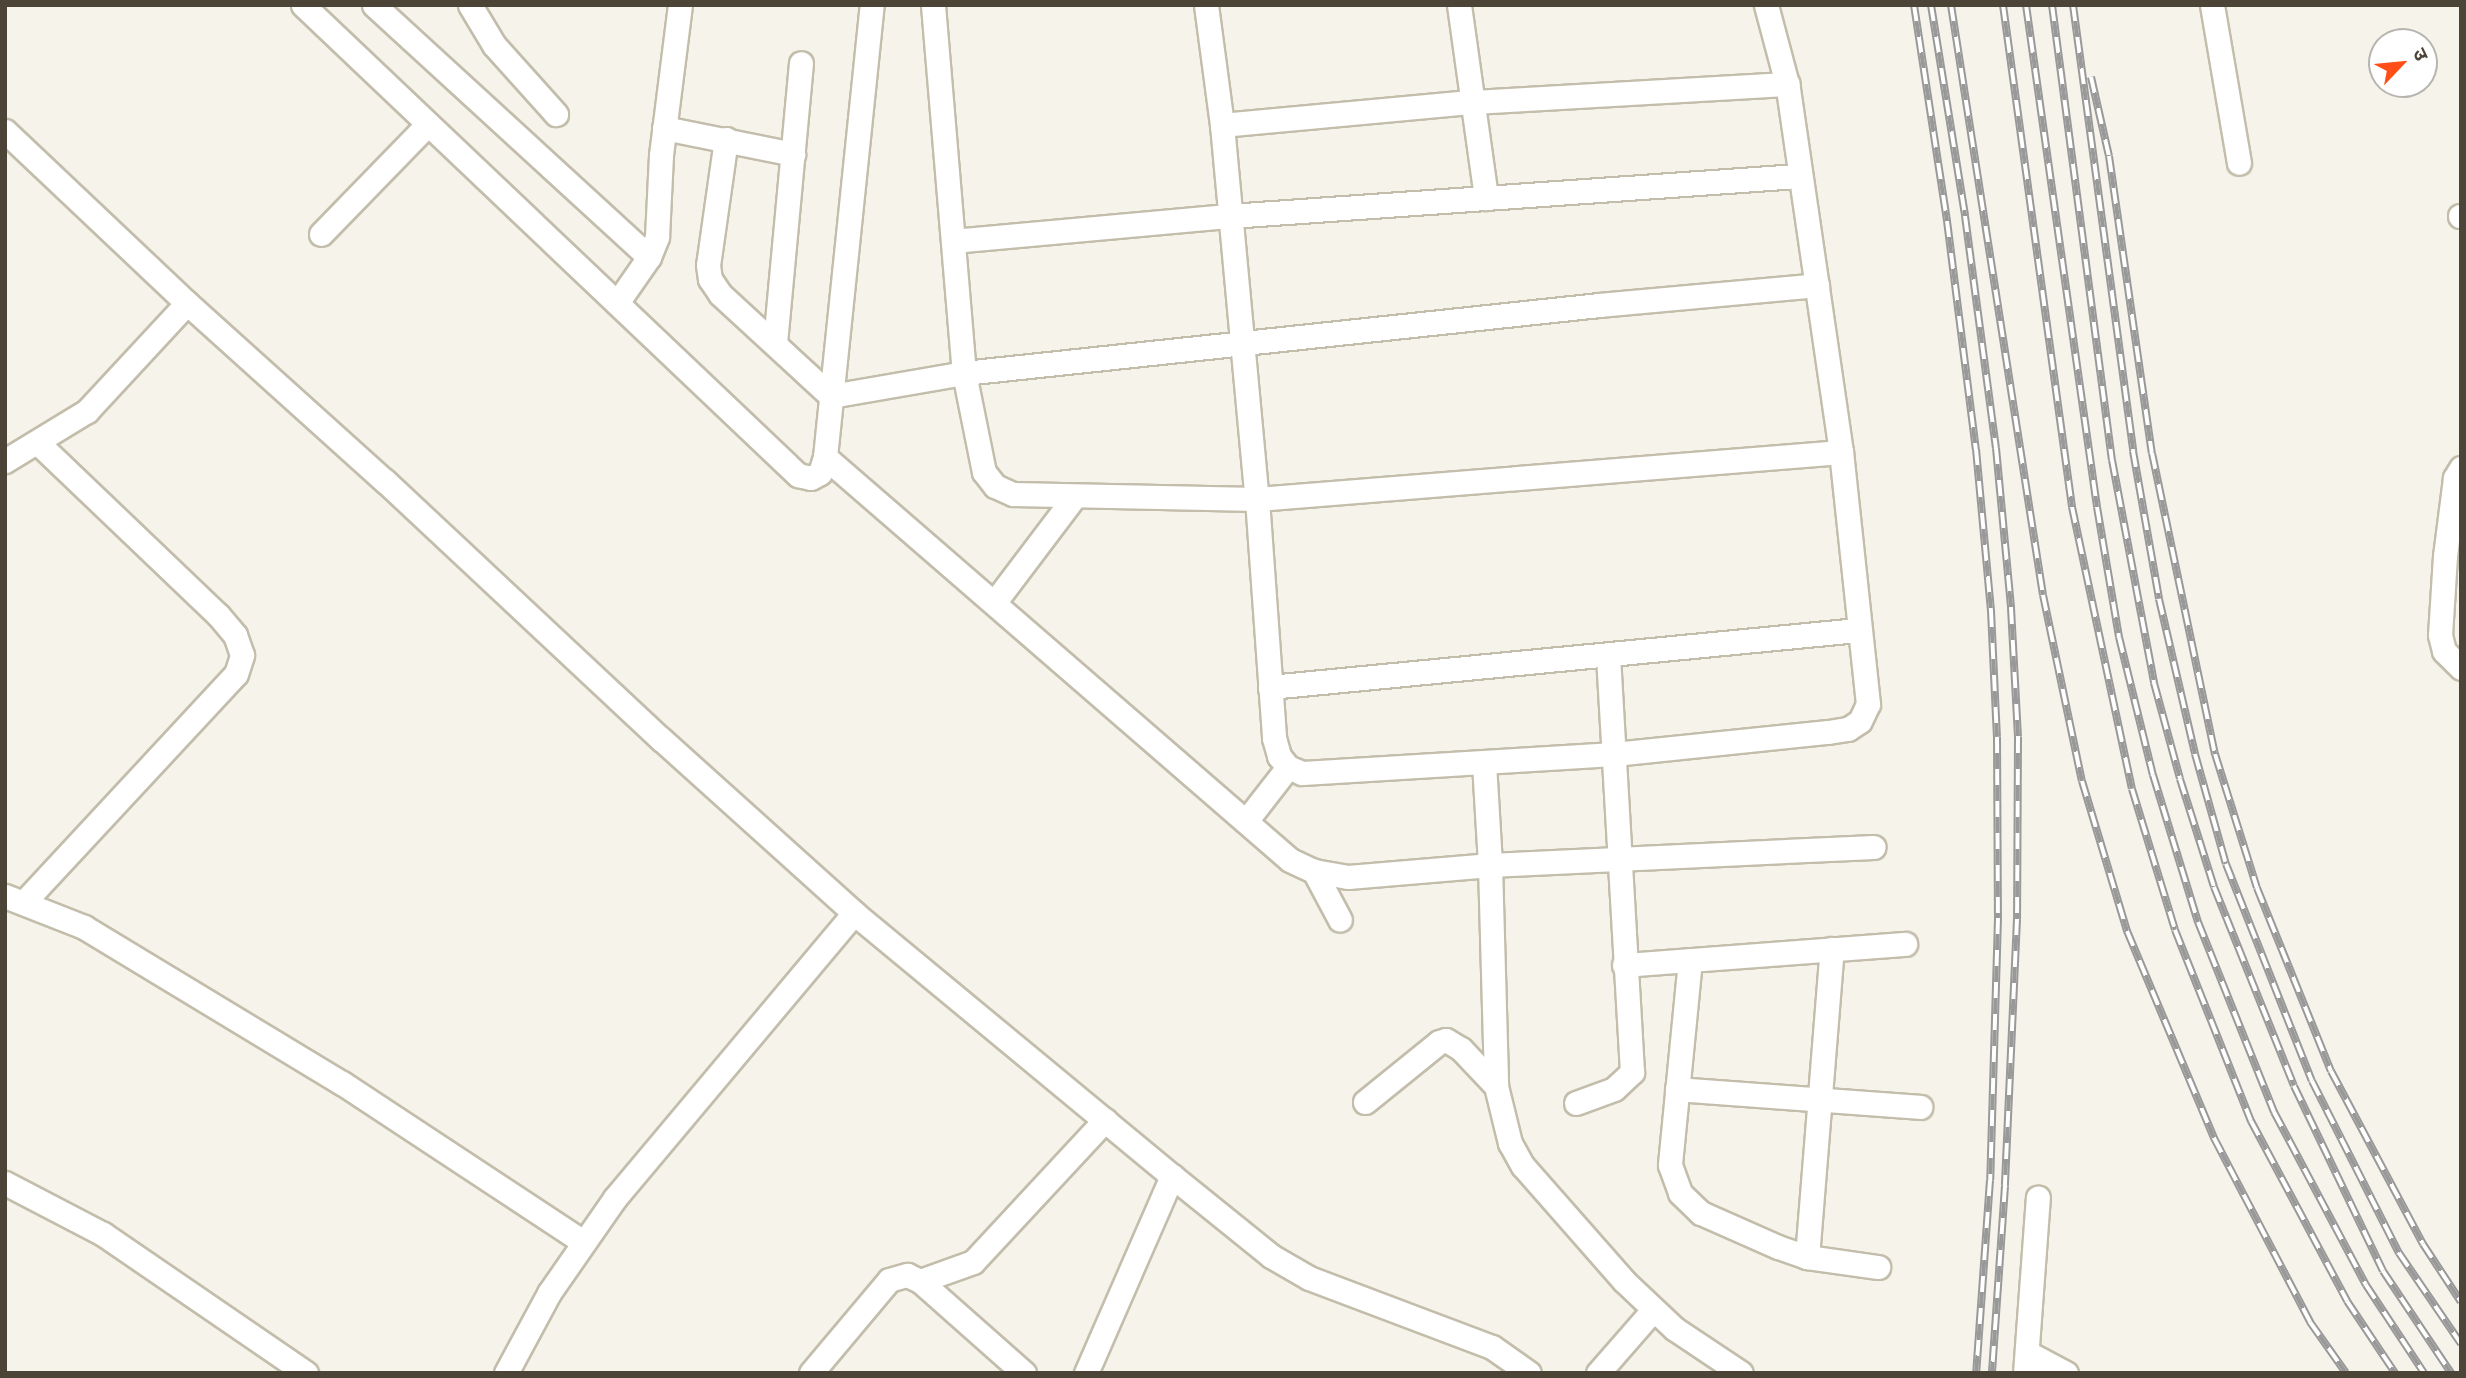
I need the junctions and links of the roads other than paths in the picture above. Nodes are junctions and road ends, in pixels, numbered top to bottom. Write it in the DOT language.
graph roads {
  1 [pos="303,5"];
  2 [pos="374,5"];
  3 [pos="470,5"];
  4 [pos="680,5"];
  5 [pos="872,5"];
  6 [pos="933,5"];
  7 [pos="1206,5"];
  8 [pos="1459,5"];
  9 [pos="1766,5"];
  10 [pos="2212,5"];
  11 [pos="801,63"];
  12 [pos="1787,84"];
  13 [pos="1472,103"];
  14 [pos="556,114"];
  15 [pos="428,124"];
  16 [pos="1222,125"];
  17 [pos="664,128"];
  18 [pos="5,131"];
  19 [pos="726,139"];
  20 [pos="793,154"];
  21 [pos="2239,163"];
  22 [pos="1798,176"];
  23 [pos="1486,198"];
  24 [pos="1230,216"];
  25 [pos="321,234"];
  26 [pos="953,241"];
  27 [pos="649,257"];
  28 [pos="1817,285"];
  29 [pos="187,303"];
  30 [pos="617,303"];
  31 [pos="775,343"];
  32 [pos="1242,343"];
  33 [pos="964,373"];
  34 [pos="831,396"];
  35 [pos="38,443"];
  36 [pos="1841,452"];
  37 [pos="825,457"];
  38 [pos="5,461"];
  39 [pos="2461,468"];
  40 [pos="1076,496"];
  41 [pos="1257,499"];
  42 [pos="994,603"];
  43 [pos="1858,630"];
  44 [pos="1608,656"];
  45 [pos="2461,668"];
  46 [pos="1269,687"];
  47 [pos="1614,754"];
  48 [pos="1484,763"];
  49 [pos="1288,767"];
  50 [pos="1246,821"];
  51 [pos="1874,847"];
  52 [pos="1619,859"];
  53 [pos="1490,865"];
  54 [pos="1314,871"];
  55 [pos="14,899"];
  56 [pos="854,914"];
  57 [pos="1340,920"];
  58 [pos="1905,944"];
  59 [pos="1832,949"];
  60 [pos="1690,960"];
  61 [pos="1625,965"];
  62 [pos="1496,1086"];
  63 [pos="1677,1089"];
  64 [pos="1822,1100"];
  65 [pos="1366,1102"];
  66 [pos="1576,1103"];
  67 [pos="1920,1107"];
  68 [pos="1105,1121"];
  69 [pos="1172,1176"];
  70 [pos="5,1183"];
  71 [pos="2038,1197"];
  72 [pos="583,1242"];
  73 [pos="1807,1257"];
  74 [pos="1878,1268"];
  75 [pos="920,1281"];
  76 [pos="1653,1310"];
  77 [pos="2026,1363"];
  78 [pos="306,1373"];
  79 [pos="506,1373"];
  80 [pos="811,1373"];
  81 [pos="1024,1373"];
  82 [pos="1086,1373"];
  83 [pos="1529,1373"];
  84 [pos="1598,1373"];
  85 [pos="1741,1373"];
  86 [pos="2066,1373"];
  1 -- 15 [label="street"];
  2 -- 27 [label="street"];
  3 -- 14 [label="street"];
  4 -- 17 [label="street"];
  5 -- 34 [label="street"];
  6 -- 26 [label="street"];
  7 -- 16 [label="street"];
  8 -- 13 [label="street"];
  9 -- 12 [label="street"];
  10 -- 21 [label="street"];
  11 -- 20 [label="street"];
  12 -- 13 [label="street"];
  12 -- 22 [label="street"];
  13 -- 16 [label="street"];
  13 -- 23 [label="street"];
  15 -- 25 [label="street"];
  15 -- 30 [label="street"];
  16 -- 24 [label="street"];
  17 -- 19 [label="street"];
  17 -- 27 [label="street"];
  18 -- 29 [label="street"];
  19 -- 20 [label="street"];
  19 -- 31 [label="street"];
  20 -- 31 [label="street"];
  22 -- 23 [label="street"];
  22 -- 28 [label="street"];
  23 -- 24 [label="street"];
  24 -- 26 [label="street"];
  24 -- 32 [label="street"];
  26 -- 33 [label="street"];
  27 -- 30 [label="street"];
  28 -- 32 [label="street"];
  28 -- 36 [label="street"];
  29 -- 35 [label="street"];
  29 -- 56 [label="street"];
  30 -- 37 [label="street"];
  31 -- 34 [label="street"];
  32 -- 33 [label="street"];
  32 -- 41 [label="street"];
  33 -- 34 [label="street"];
  33 -- 40 [label="street"];
  34 -- 37 [label="street"];
  35 -- 38 [label="street"];
  35 -- 55 [label="street"];
  36 -- 41 [label="street"];
  36 -- 43 [label="street"];
  37 -- 42 [label="street"];
  39 -- 45 [label="street"];
  40 -- 41 [label="street"];
  40 -- 42 [label="street"];
  41 -- 46 [label="street"];
  42 -- 50 [label="street"];
  43 -- 44 [label="street"];
  43 -- 47 [label="street"];
  44 -- 46 [label="street"];
  44 -- 47 [label="street"];
  46 -- 49 [label="street"];
  47 -- 48 [label="street"];
  47 -- 52 [label="street"];
  48 -- 49 [label="street"];
  48 -- 53 [label="street"];
  49 -- 50 [label="street"];
  50 -- 54 [label="street"];
  51 -- 52 [label="street"];
  52 -- 53 [label="street"];
  52 -- 61 [label="street"];
  53 -- 54 [label="street"];
  53 -- 62 [label="street"];
  54 -- 57 [label="street"];
  55 -- 72 [label="street"];
  56 -- 68 [label="street"];
  56 -- 72 [label="street"];
  58 -- 59 [label="street"];
  59 -- 60 [label="street"];
  59 -- 64 [label="street"];
  60 -- 61 [label="street"];
  60 -- 63 [label="street"];
  61 -- 66 [label="street"];
  62 -- 65 [label="street"];
  62 -- 76 [label="street"];
  63 -- 64 [label="street"];
  63 -- 73 [label="street"];
  64 -- 67 [label="street"];
  64 -- 73 [label="street"];
  68 -- 69 [label="street"];
  68 -- 75 [label="street"];
  69 -- 82 [label="street"];
  69 -- 83 [label="street"];
  70 -- 78 [label="street"];
  71 -- 77 [label="street"];
  72 -- 79 [label="street"];
  73 -- 74 [label="street"];
  75 -- 80 [label="street"];
  75 -- 81 [label="street"];
  76 -- 84 [label="street"];
  76 -- 85 [label="street"];
  77 -- 86 [label="street"];
}
